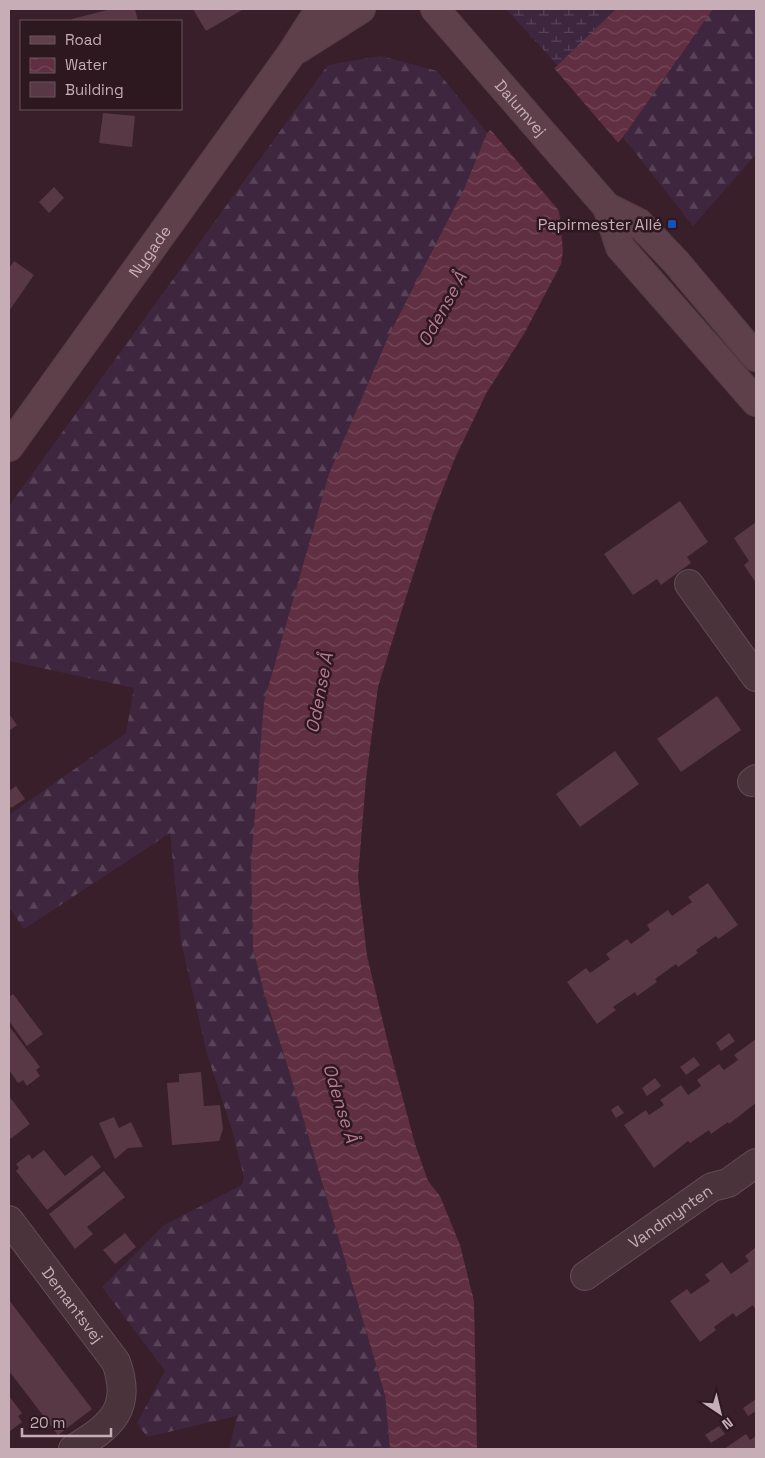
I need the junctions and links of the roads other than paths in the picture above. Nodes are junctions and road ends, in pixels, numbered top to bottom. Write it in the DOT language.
graph roads {
  1 [pos="320,9"];
  2 [pos="361,9"];
  3 [pos="435,9"];
  4 [pos="291,54"];
  5 [pos="607,207"];
  6 [pos="756,358"];
  7 [pos="756,402"];
  8 [pos="9,447"];
  9 [pos="689,584"];
  10 [pos="756,678"];
  11 [pos="756,1163"];
  12 [pos="9,1220"];
  13 [pos="586,1276"];
  14 [pos="73,1449"];
  1 -- 4 [label="street, Nygade"];
  2 -- 4 [label="street, Nygade"];
  3 -- 5 [label="street, Dalumvej"];
  4 -- 8 [label="street, Nygade"];
  5 -- 6 [label="street, Dalumvej"];
  5 -- 7 [label="street, Dalumvej"];
  9 -- 10 [label="street"];
  11 -- 13 [label="street, Vandmynten"];
  12 -- 14 [label="street, Demantsvej"];
}
